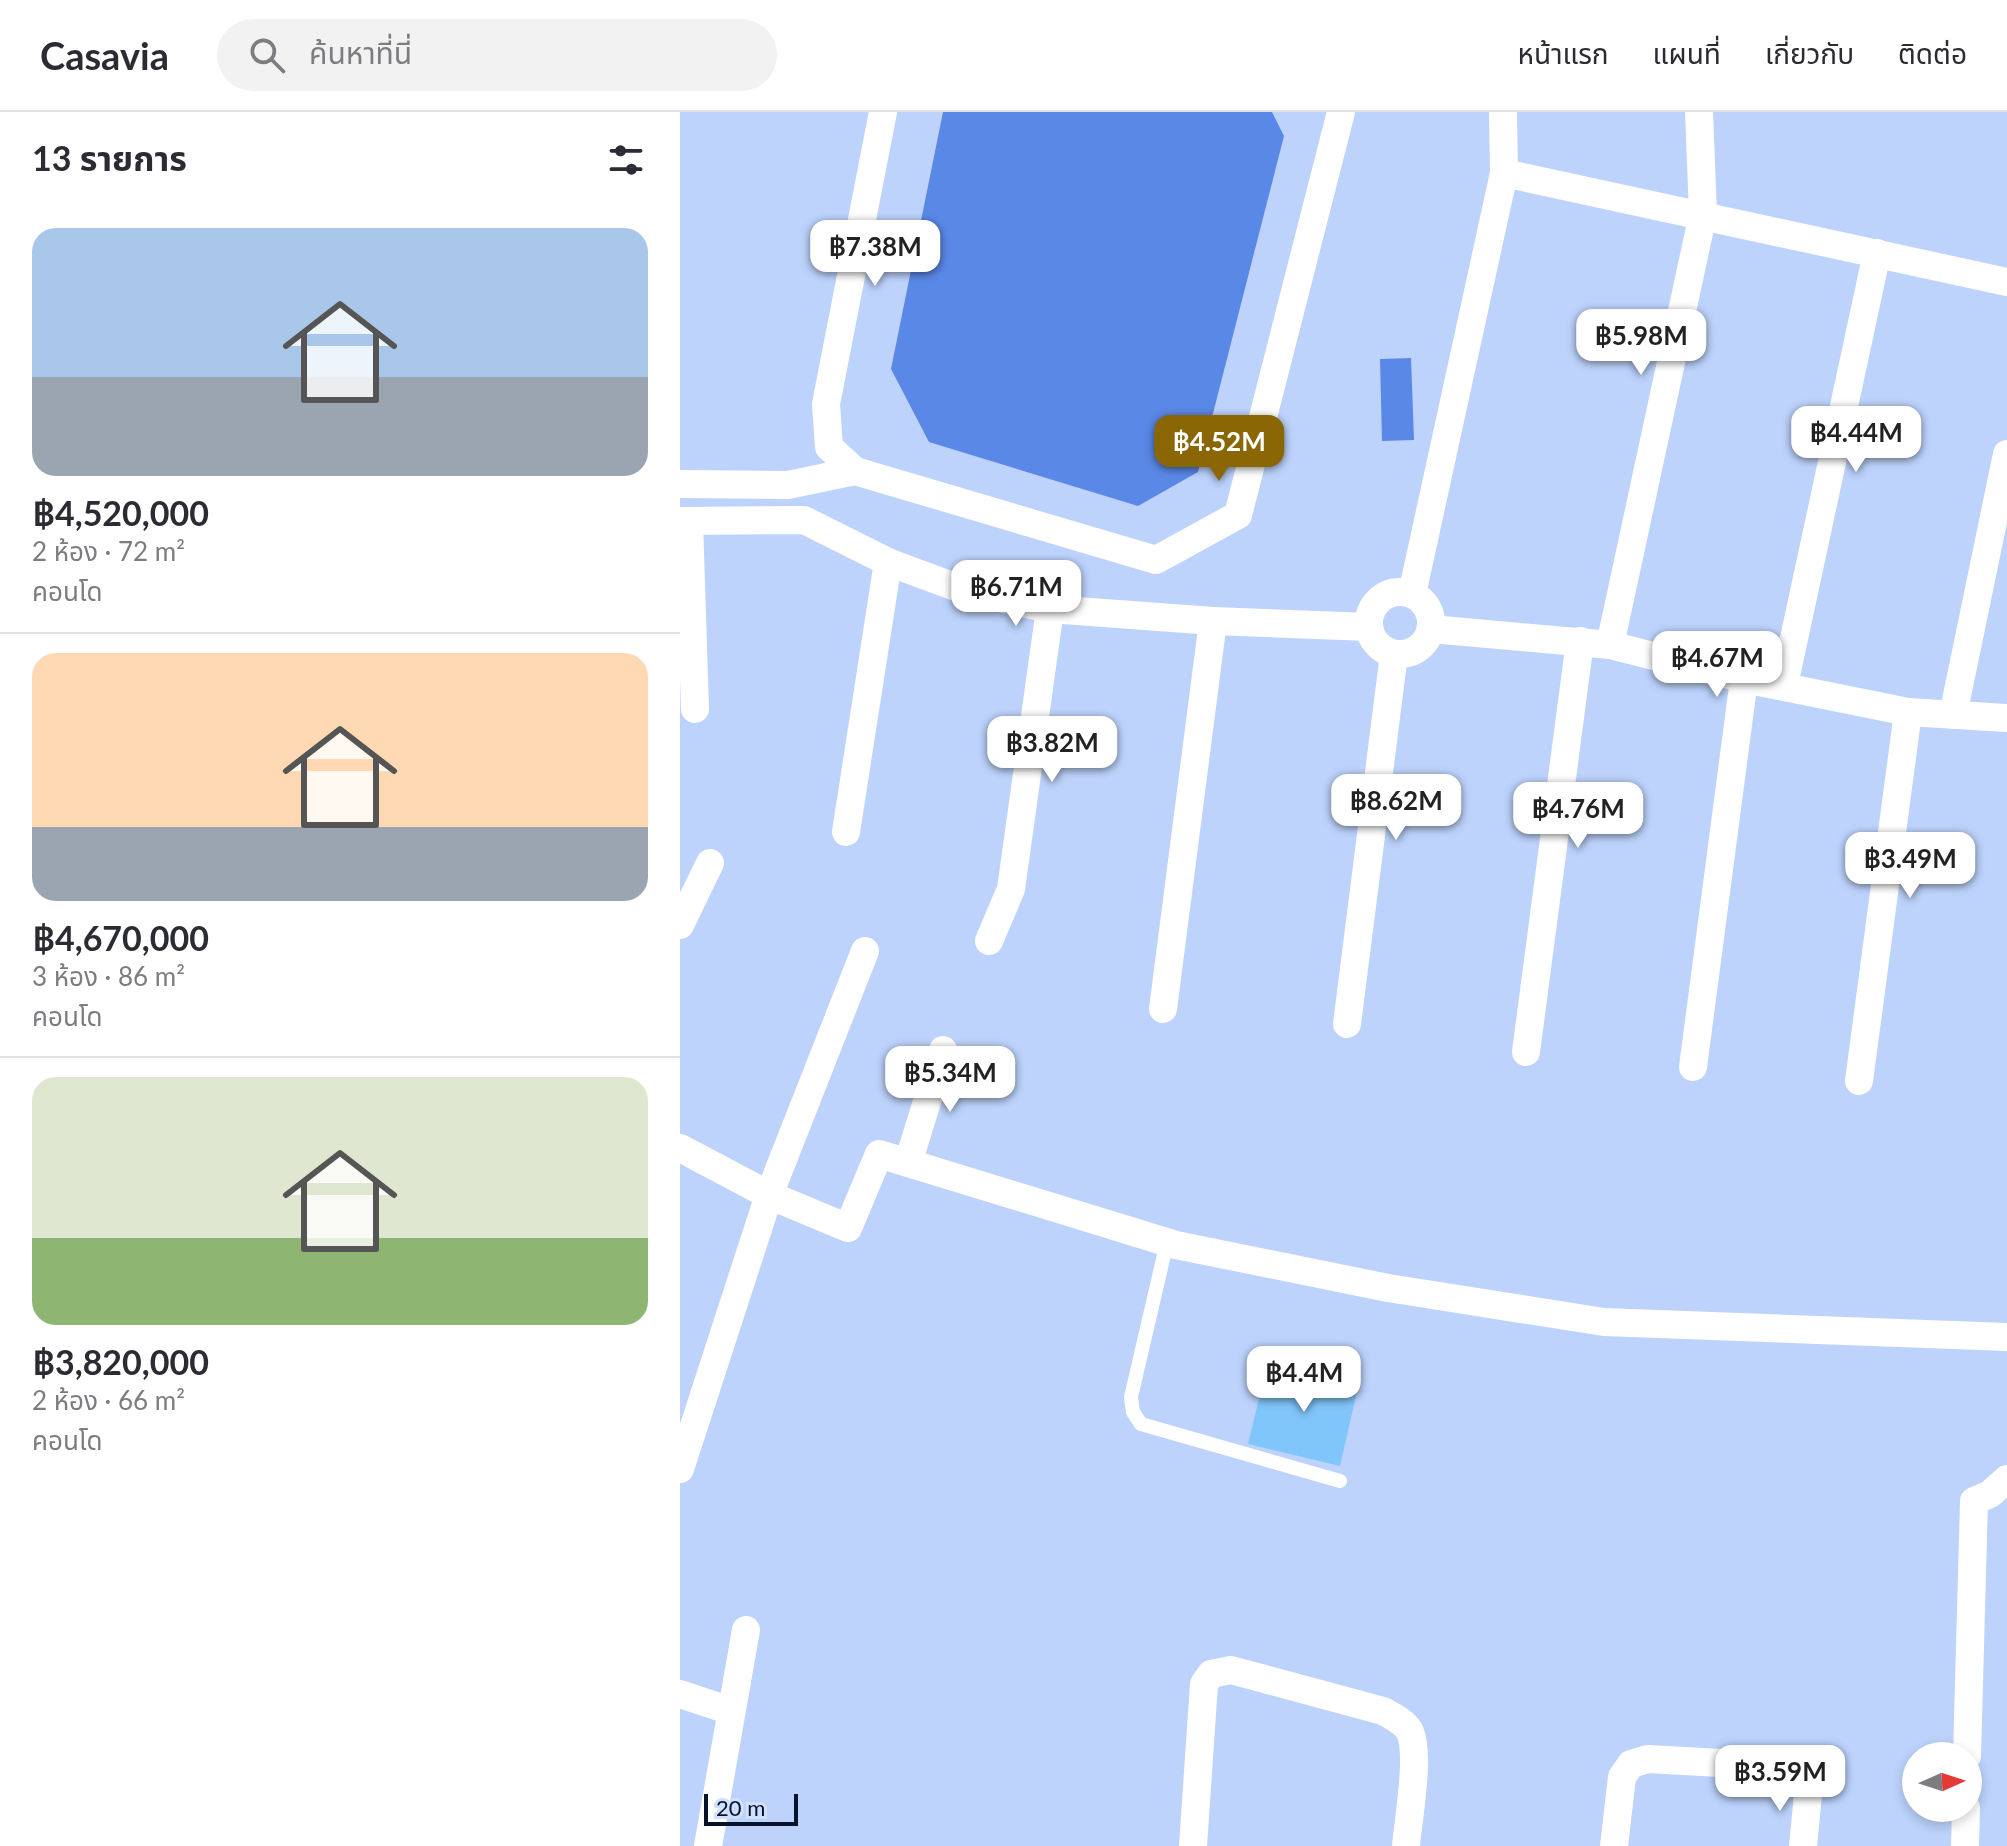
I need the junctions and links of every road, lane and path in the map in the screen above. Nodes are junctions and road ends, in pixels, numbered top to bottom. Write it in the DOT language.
graph roads {
  1 [pos="883,112"];
  2 [pos="1341,112"];
  3 [pos="1503,112"];
  4 [pos="1699,112"];
  5 [pos="1504,173"];
  6 [pos="1703,214"];
  7 [pos="1877,253"];
  8 [pos="2007,282"];
  9 [pos="2007,454"];
  10 [pos="855,471"];
  11 [pos="680,484"];
  12 [pos="684,521"];
  13 [pos="888,562"];
  14 [pos="1412,594"];
  15 [pos="1050,609"];
  16 [pos="1213,621"];
  17 [pos="1369,627"];
  18 [pos="1431,629"];
  19 [pos="1580,641"];
  20 [pos="1610,645"];
  21 [pos="1394,654"];
  22 [pos="1744,679"];
  23 [pos="1784,685"];
  24 [pos="695,709"];
  25 [pos="1908,712"];
  26 [pos="1953,715"];
  27 [pos="2007,718"];
  28 [pos="846,832"];
  29 [pos="710,863"];
  30 [pos="680,925"];
  31 [pos="989,941"];
  32 [pos="865,951"];
  33 [pos="1163,1009"];
  34 [pos="1347,1024"];
  35 [pos="943,1050"];
  36 [pos="1526,1052"];
  37 [pos="1693,1067"];
  38 [pos="1859,1081"];
  39 [pos="680,1148"];
  40 [pos="908,1163"];
  41 [pos="769,1195"];
  42 [pos="1167,1242"];
  43 [pos="2007,1337"];
  44 [pos="680,1469"];
  45 [pos="2007,1479"];
  46 [pos="1340,1481"];
  47 [pos="746,1630"];
  48 [pos="680,1694"];
  49 [pos="731,1711"];
  50 [pos="1967,1742"];
  51 [pos="1966,1822"];
  52 [pos="708,1846"];
  53 [pos="1193,1846"];
  54 [pos="1406,1846"];
  55 [pos="1614,1846"];
  56 [pos="1803,1846"];
  57 [pos="1965,1846"];
  1 -- 10 [label="street"];
  2 -- 10 [label="street"];
  3 -- 5 [label="street"];
  4 -- 6 [label="street"];
  5 -- 6 [label="street"];
  5 -- 14 [label="street"];
  6 -- 7 [label="street"];
  6 -- 20 [label="street"];
  7 -- 8 [label="street"];
  7 -- 23 [label="street"];
  9 -- 26 [label="street"];
  10 -- 11 [label="street"];
  12 -- 13 [label="street"];
  12 -- 24 [label="street"];
  13 -- 15 [label="street"];
  13 -- 28 [label="street"];
  14 -- 17 [label="street"];
  14 -- 18 [label="street"];
  15 -- 16 [label="street"];
  15 -- 31 [label="street"];
  16 -- 17 [label="street"];
  16 -- 33 [label="street"];
  17 -- 21 [label="street"];
  18 -- 19 [label="street"];
  18 -- 21 [label="street"];
  19 -- 20 [label="street"];
  19 -- 36 [label="street"];
  20 -- 22 [label="street"];
  21 -- 34 [label="street"];
  22 -- 23 [label="street"];
  22 -- 37 [label="street"];
  23 -- 25 [label="street"];
  25 -- 26 [label="street"];
  25 -- 38 [label="street"];
  26 -- 27 [label="street"];
  29 -- 30 [label="street"];
  32 -- 41 [label="street"];
  35 -- 40 [label="street"];
  39 -- 41 [label="street"];
  40 -- 41 [label="street"];
  40 -- 42 [label="street"];
  41 -- 44 [label="street"];
  42 -- 43 [label="street"];
  42 -- 46 [label="lane"];
  45 -- 50 [label="street"];
  47 -- 49 [label="street"];
  48 -- 49 [label="street"];
  49 -- 52 [label="street"];
  51 -- 57 [label="street"];
  53 -- 54 [label="street"];
  55 -- 56 [label="street"];
}
